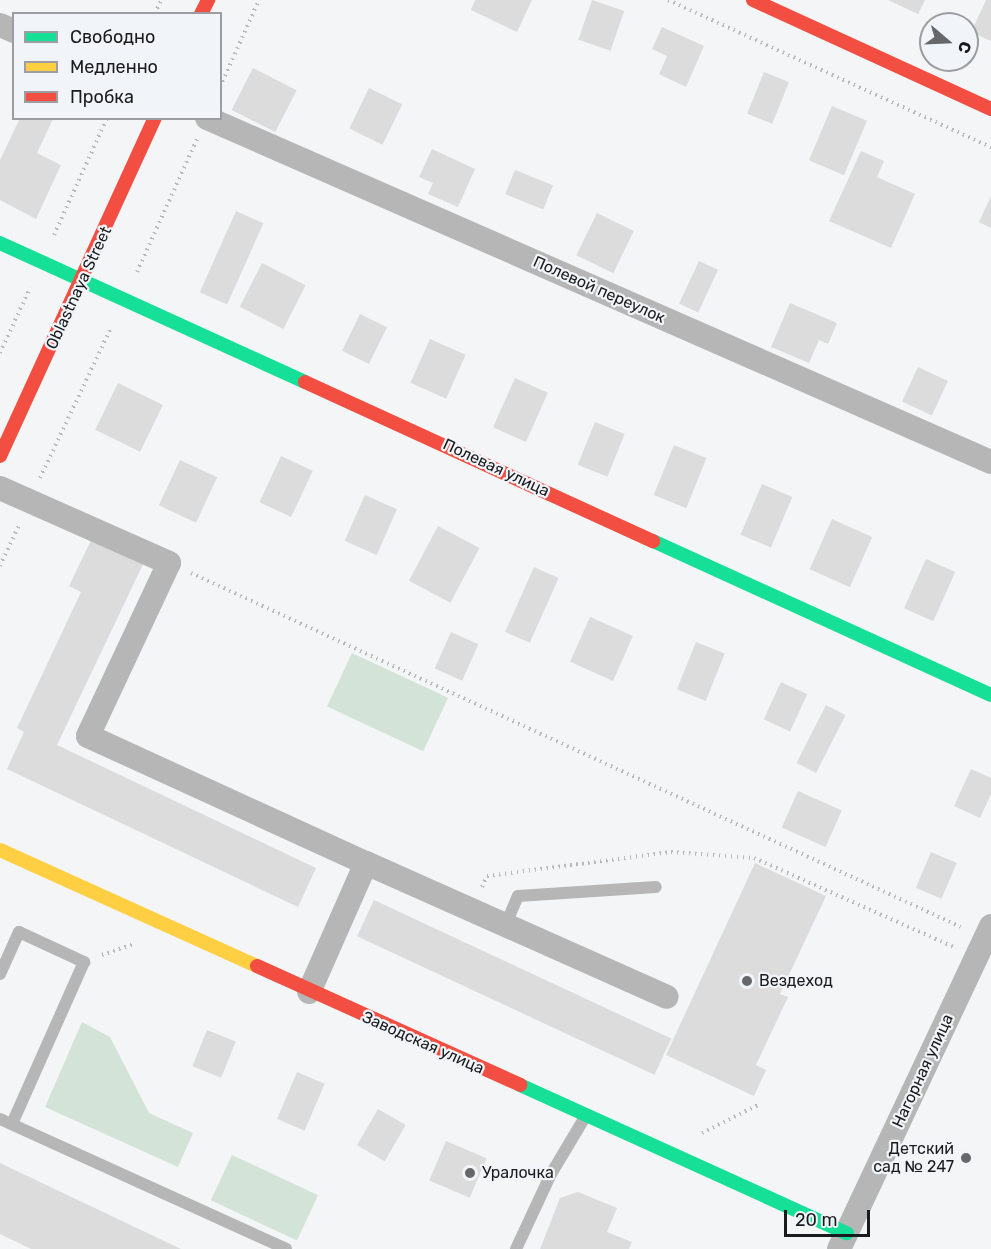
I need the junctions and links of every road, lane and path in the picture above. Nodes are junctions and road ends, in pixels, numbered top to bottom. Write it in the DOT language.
graph roads {
  1 [pos="259,0"];
  2 [pos="668,0"];
  3 [pos="753,0"];
  4 [pos="222,83"];
  5 [pos="991,109"];
  6 [pos="153,120"];
  7 [pos="205,124"];
  8 [pos="991,147"];
  9 [pos="0,243"];
  10 [pos="84,280"];
  11 [pos="125,299"];
  12 [pos="0,456"];
  13 [pos="991,462"];
  14 [pos="0,488"];
  15 [pos="30,500"];
  16 [pos="169,563"];
  17 [pos="0,566"];
  18 [pos="991,694"];
  19 [pos="0,850"];
  20 [pos="366,863"];
  21 [pos="656,887"];
  22 [pos="471,909"];
  23 [pos="506,924"];
  24 [pos="173,930"];
  25 [pos="984,940"];
  26 [pos="84,962"];
  27 [pos="0,974"];
  28 [pos="309,992"];
  29 [pos="667,997"];
  30 [pos="760,1104"];
  31 [pos="585,1116"];
  32 [pos="0,1119"];
  33 [pos="12,1124"];
  34 [pos="665,1152"];
  35 [pos="843,1241"];
  36 [pos="286,1249"];
  37 [pos="516,1249"];
  1 -- 4 [label="path"];
  2 -- 8 [label="path"];
  3 -- 5 [label="street"];
  6 -- 10 [label="street, Oblastnaya Street"];
  7 -- 11 [label="path"];
  7 -- 13 [label="street, Полевой переулок"];
  9 -- 10 [label="street, Полевая улица"];
  10 -- 11 [label="street, Полевая улица"];
  10 -- 12 [label="street, Oblastnaya Street"];
  11 -- 15 [label="path"];
  11 -- 18 [label="street, Полевая улица"];
  14 -- 15 [label="street"];
  15 -- 16 [label="street"];
  15 -- 17 [label="path"];
  16 -- 20 [label="street"];
  16 -- 25 [label="path"];
  19 -- 24 [label="street, Заводская улица"];
  20 -- 22 [label="street"];
  20 -- 28 [label="street"];
  21 -- 23 [label="lane"];
  22 -- 23 [label="street"];
  22 -- 25 [label="path"];
  23 -- 29 [label="street"];
  24 -- 26 [label="path"];
  24 -- 28 [label="street, Заводская улица"];
  25 -- 35 [label="street, Нагорная улица"];
  26 -- 27 [label="lane"];
  26 -- 33 [label="lane"];
  28 -- 31 [label="street, Заводская улица"];
  30 -- 34 [label="path"];
  31 -- 34 [label="street, Заводская улица"];
  31 -- 37 [label="lane"];
  32 -- 33 [label="lane"];
  33 -- 36 [label="lane"];
  34 -- 35 [label="street, Заводская улица"];
}
